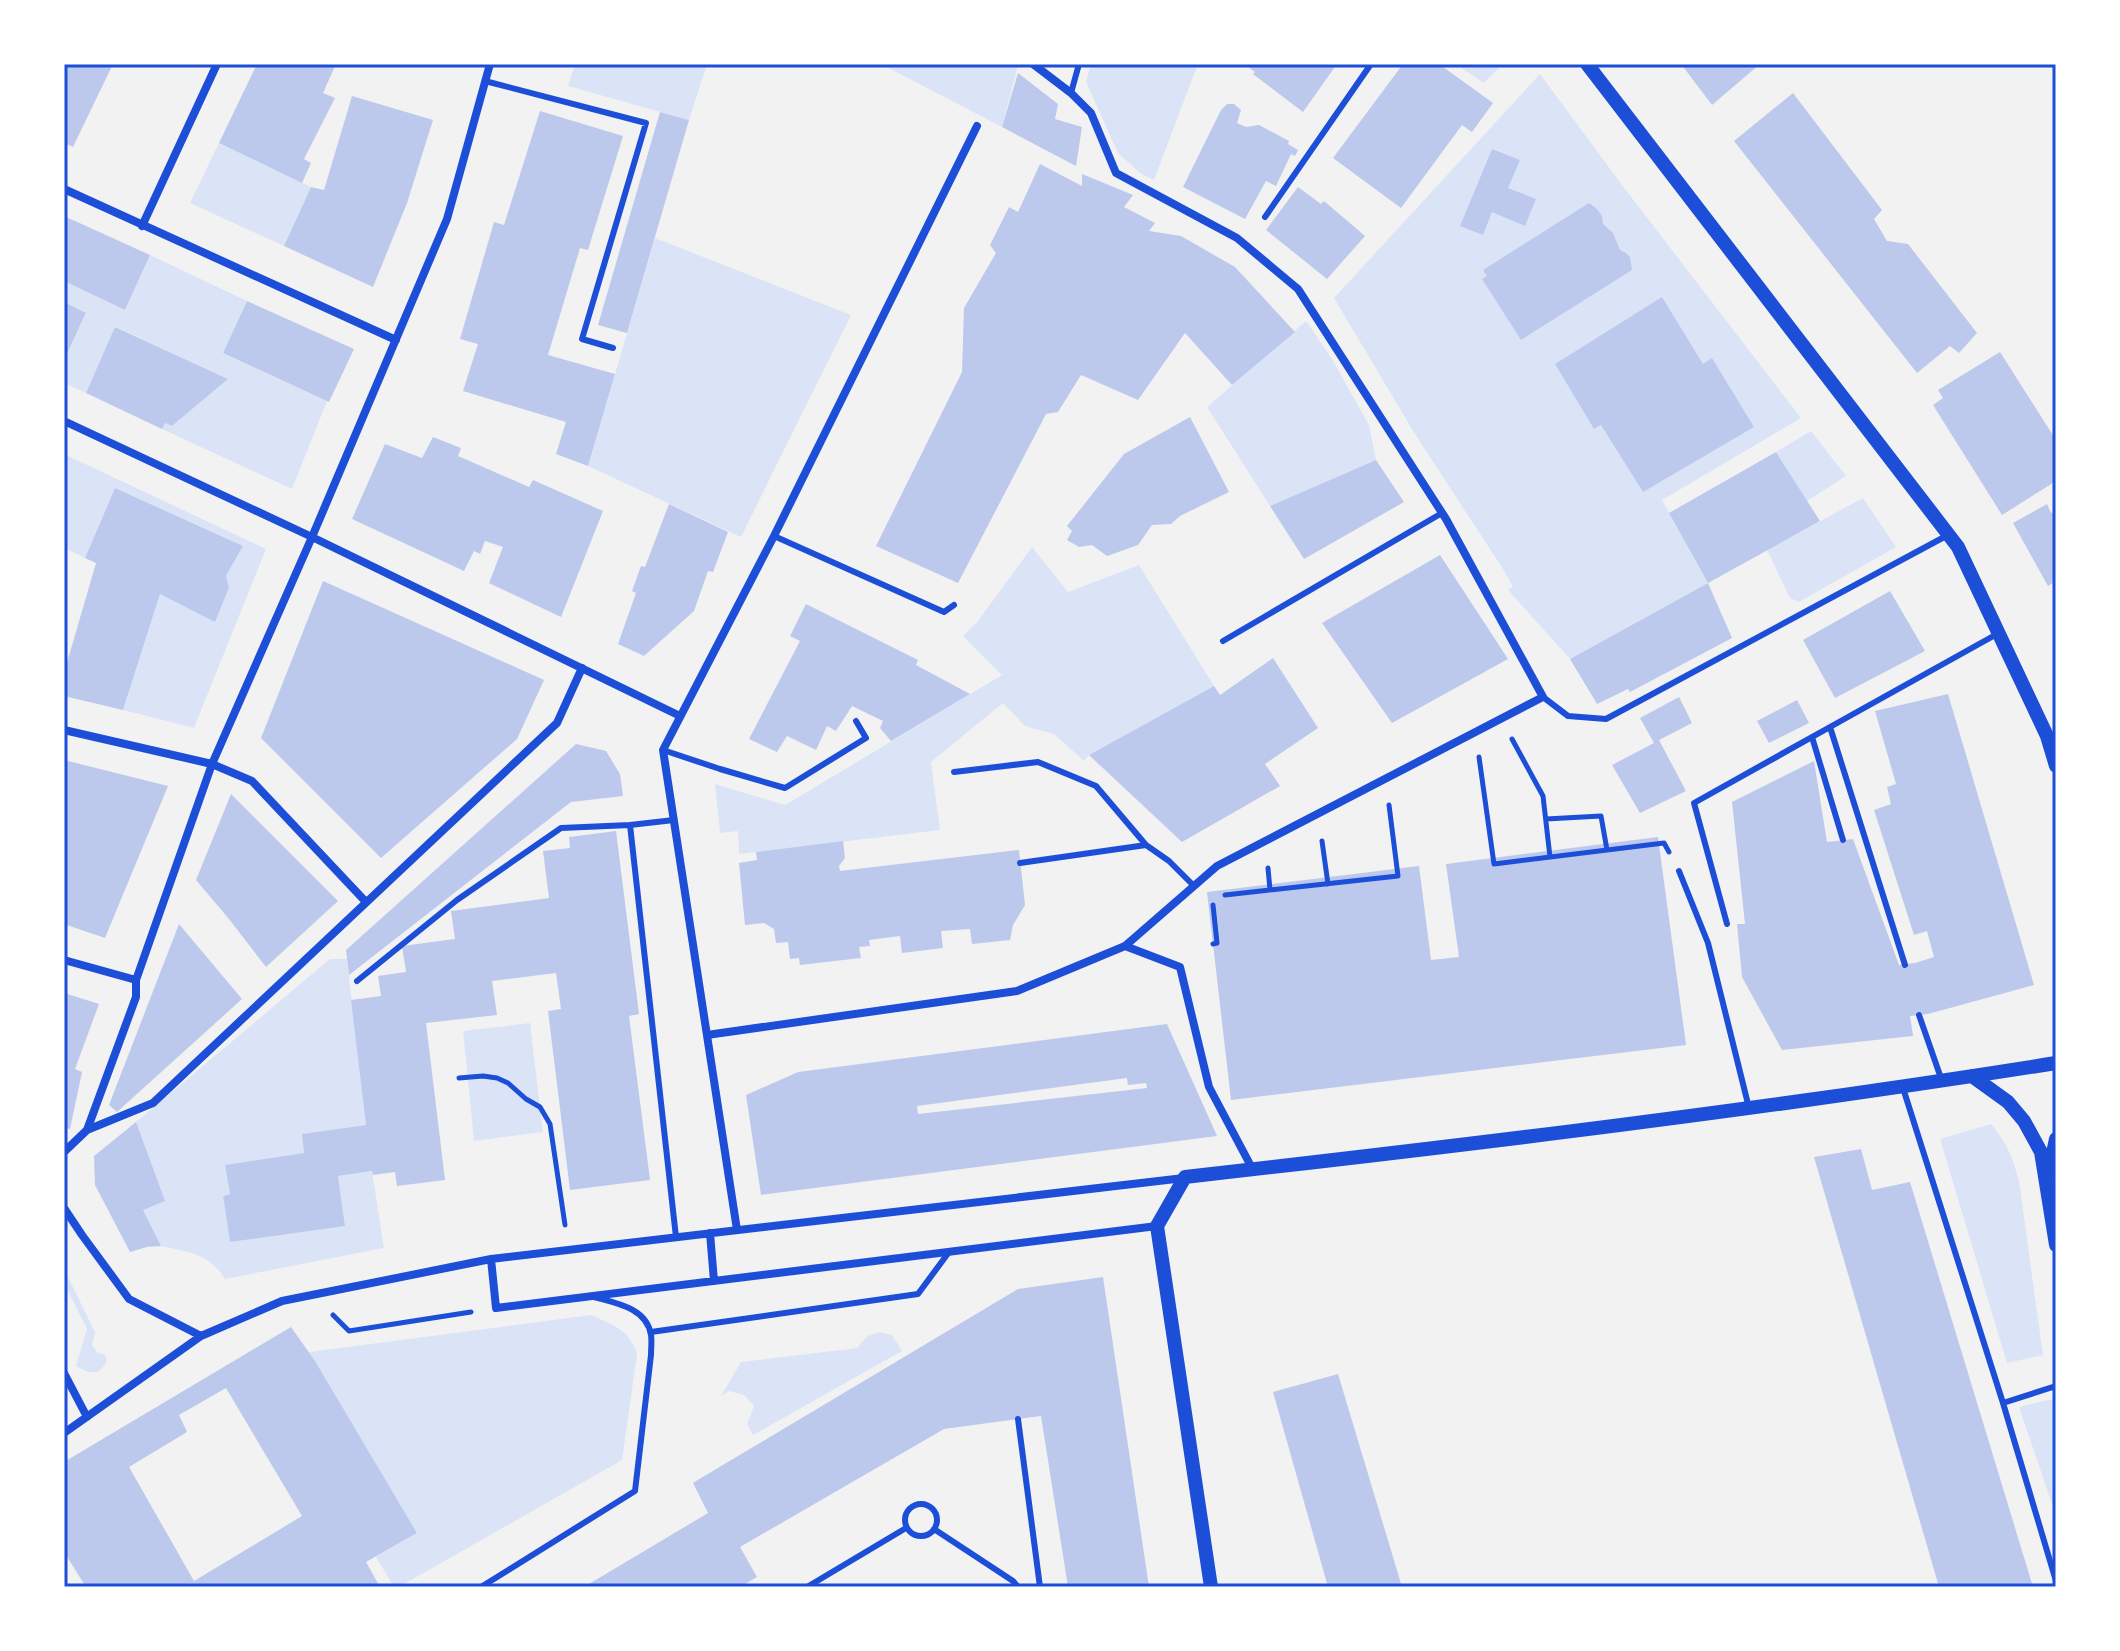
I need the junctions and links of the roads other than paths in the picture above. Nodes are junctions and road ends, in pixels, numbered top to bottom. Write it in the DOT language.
graph roads {
  1 [pos="217,64"];
  2 [pos="490,64"];
  3 [pos="1033,64"];
  4 [pos="1079,64"];
  5 [pos="1371,64"];
  6 [pos="1587,64"];
  7 [pos="1042,67"];
  8 [pos="485,81"];
  9 [pos="1071,93"];
  10 [pos="977,126"];
  11 [pos="64,189"];
  12 [pos="1265,217"];
  13 [pos="142,226"];
  14 [pos="396,340"];
  15 [pos="613,348"];
  16 [pos="64,421"];
  17 [pos="1442,513"];
  18 [pos="1948,535"];
  19 [pos="774,536"];
  20 [pos="312,537"];
  21 [pos="954,605"];
  22 [pos="1999,633"];
  23 [pos="1223,641"];
  24 [pos="582,668"];
  25 [pos="1543,697"];
  26 [pos="680,716"];
  27 [pos="856,721"];
  28 [pos="1830,727"];
  29 [pos="64,730"];
  30 [pos="1812,737"];
  31 [pos="663,750"];
  32 [pos="212,764"];
  33 [pos="2056,766"];
  34 [pos="954,772"];
  35 [pos="674,820"];
  36 [pos="630,825"];
  37 [pos="1843,840"];
  38 [pos="1146,845"];
  39 [pos="1020,863"];
  40 [pos="1679,871"];
  41 [pos="1193,885"];
  42 [pos="366,902"];
  43 [pos="1727,924"];
  44 [pos="1125,946"];
  45 [pos="64,960"];
  46 [pos="1905,965"];
  47 [pos="136,980"];
  48 [pos="357,981"];
  49 [pos="1919,1015"];
  50 [pos="707,1035"];
  51 [pos="2056,1063"];
  52 [pos="1972,1076"];
  53 [pos="1942,1081"];
  54 [pos="1902,1088"];
  55 [pos="1749,1108"];
  56 [pos="87,1130"];
  57 [pos="2056,1139"];
  58 [pos="64,1152"];
  59 [pos="1253,1170"];
  60 [pos="1185,1177"];
  61 [pos="2046,1185"];
  62 [pos="64,1208"];
  63 [pos="1157,1226"];
  64 [pos="737,1230"];
  65 [pos="710,1233"];
  66 [pos="676,1237"];
  67 [pos="2056,1245"];
  68 [pos="949,1252"];
  69 [pos="491,1259"];
  70 [pos="714,1281"];
  71 [pos="590,1296"];
  72 [pos="651,1332"];
  73 [pos="201,1336"];
  74 [pos="64,1373"];
  75 [pos="2056,1386"];
  76 [pos="2003,1403"];
  77 [pos="87,1417"];
  78 [pos="1018,1419"];
  79 [pos="64,1433"];
  80 [pos="906,1528"];
  81 [pos="934,1529"];
  82 [pos="2056,1581"];
  83 [pos="481,1587"];
  84 [pos="807,1587"];
  85 [pos="1018,1587"];
  86 [pos="1040,1587"];
  87 [pos="1211,1587"];
  1 -- 13 [label="street"];
  2 -- 8 [label="street"];
  3 -- 7 [label="street"];
  4 -- 9 [label="lane"];
  5 -- 12 [label="lane"];
  6 -- 18 [label="street"];
  7 -- 9 [label="street"];
  8 -- 14 [label="street"];
  8 -- 15 [label="lane"];
  9 -- 17 [label="street"];
  10 -- 19 [label="street"];
  11 -- 13 [label="street"];
  13 -- 14 [label="street"];
  14 -- 20 [label="street"];
  16 -- 20 [label="street"];
  17 -- 23 [label="lane"];
  17 -- 25 [label="street"];
  18 -- 22 [label="street"];
  18 -- 25 [label="lane"];
  19 -- 21 [label="lane"];
  19 -- 26 [label="street"];
  20 -- 24 [label="street"];
  20 -- 32 [label="street"];
  22 -- 28 [label="lane"];
  22 -- 33 [label="street"];
  24 -- 26 [label="street"];
  24 -- 42 [label="street"];
  25 -- 41 [label="street"];
  26 -- 31 [label="street"];
  27 -- 31 [label="lane"];
  28 -- 30 [label="lane"];
  28 -- 46 [label="lane"];
  29 -- 32 [label="street"];
  30 -- 37 [label="lane"];
  30 -- 43 [label="lane"];
  31 -- 35 [label="street"];
  32 -- 42 [label="street"];
  32 -- 47 [label="street"];
  34 -- 38 [label="lane"];
  35 -- 36 [label="lane"];
  35 -- 50 [label="street"];
  36 -- 48 [label="lane"];
  36 -- 66 [label="lane"];
  38 -- 39 [label="lane"];
  38 -- 41 [label="lane"];
  40 -- 55 [label="lane"];
  41 -- 44 [label="street"];
  42 -- 56 [label="street"];
  44 -- 50 [label="street"];
  44 -- 59 [label="street"];
  45 -- 47 [label="street"];
  47 -- 56 [label="street"];
  49 -- 53 [label="lane"];
  50 -- 64 [label="street"];
  51 -- 52 [label="street"];
  52 -- 53 [label="street"];
  52 -- 61 [label="street"];
  53 -- 54 [label="street"];
  54 -- 55 [label="street"];
  54 -- 76 [label="lane"];
  55 -- 59 [label="street"];
  56 -- 58 [label="street"];
  57 -- 61 [label="street"];
  59 -- 60 [label="street"];
  60 -- 63 [label="street"];
  60 -- 64 [label="street"];
  61 -- 67 [label="street"];
  62 -- 73 [label="street"];
  63 -- 68 [label="street"];
  63 -- 87 [label="street"];
  64 -- 65 [label="street"];
  65 -- 66 [label="street"];
  65 -- 70 [label="street"];
  66 -- 69 [label="street"];
  68 -- 70 [label="street"];
  68 -- 72 [label="lane"];
  69 -- 71 [label="street"];
  69 -- 73 [label="street"];
  70 -- 71 [label="street"];
  71 -- 72 [label="lane"];
  72 -- 83 [label="lane"];
  73 -- 77 [label="street"];
  74 -- 77 [label="street"];
  75 -- 76 [label="lane"];
  76 -- 82 [label="lane"];
  77 -- 79 [label="street"];
  78 -- 86 [label="lane"];
  80 -- 81 [label="lane"];
  80 -- 81 [label="lane"];
  80 -- 84 [label="lane"];
  81 -- 85 [label="lane"];
}
